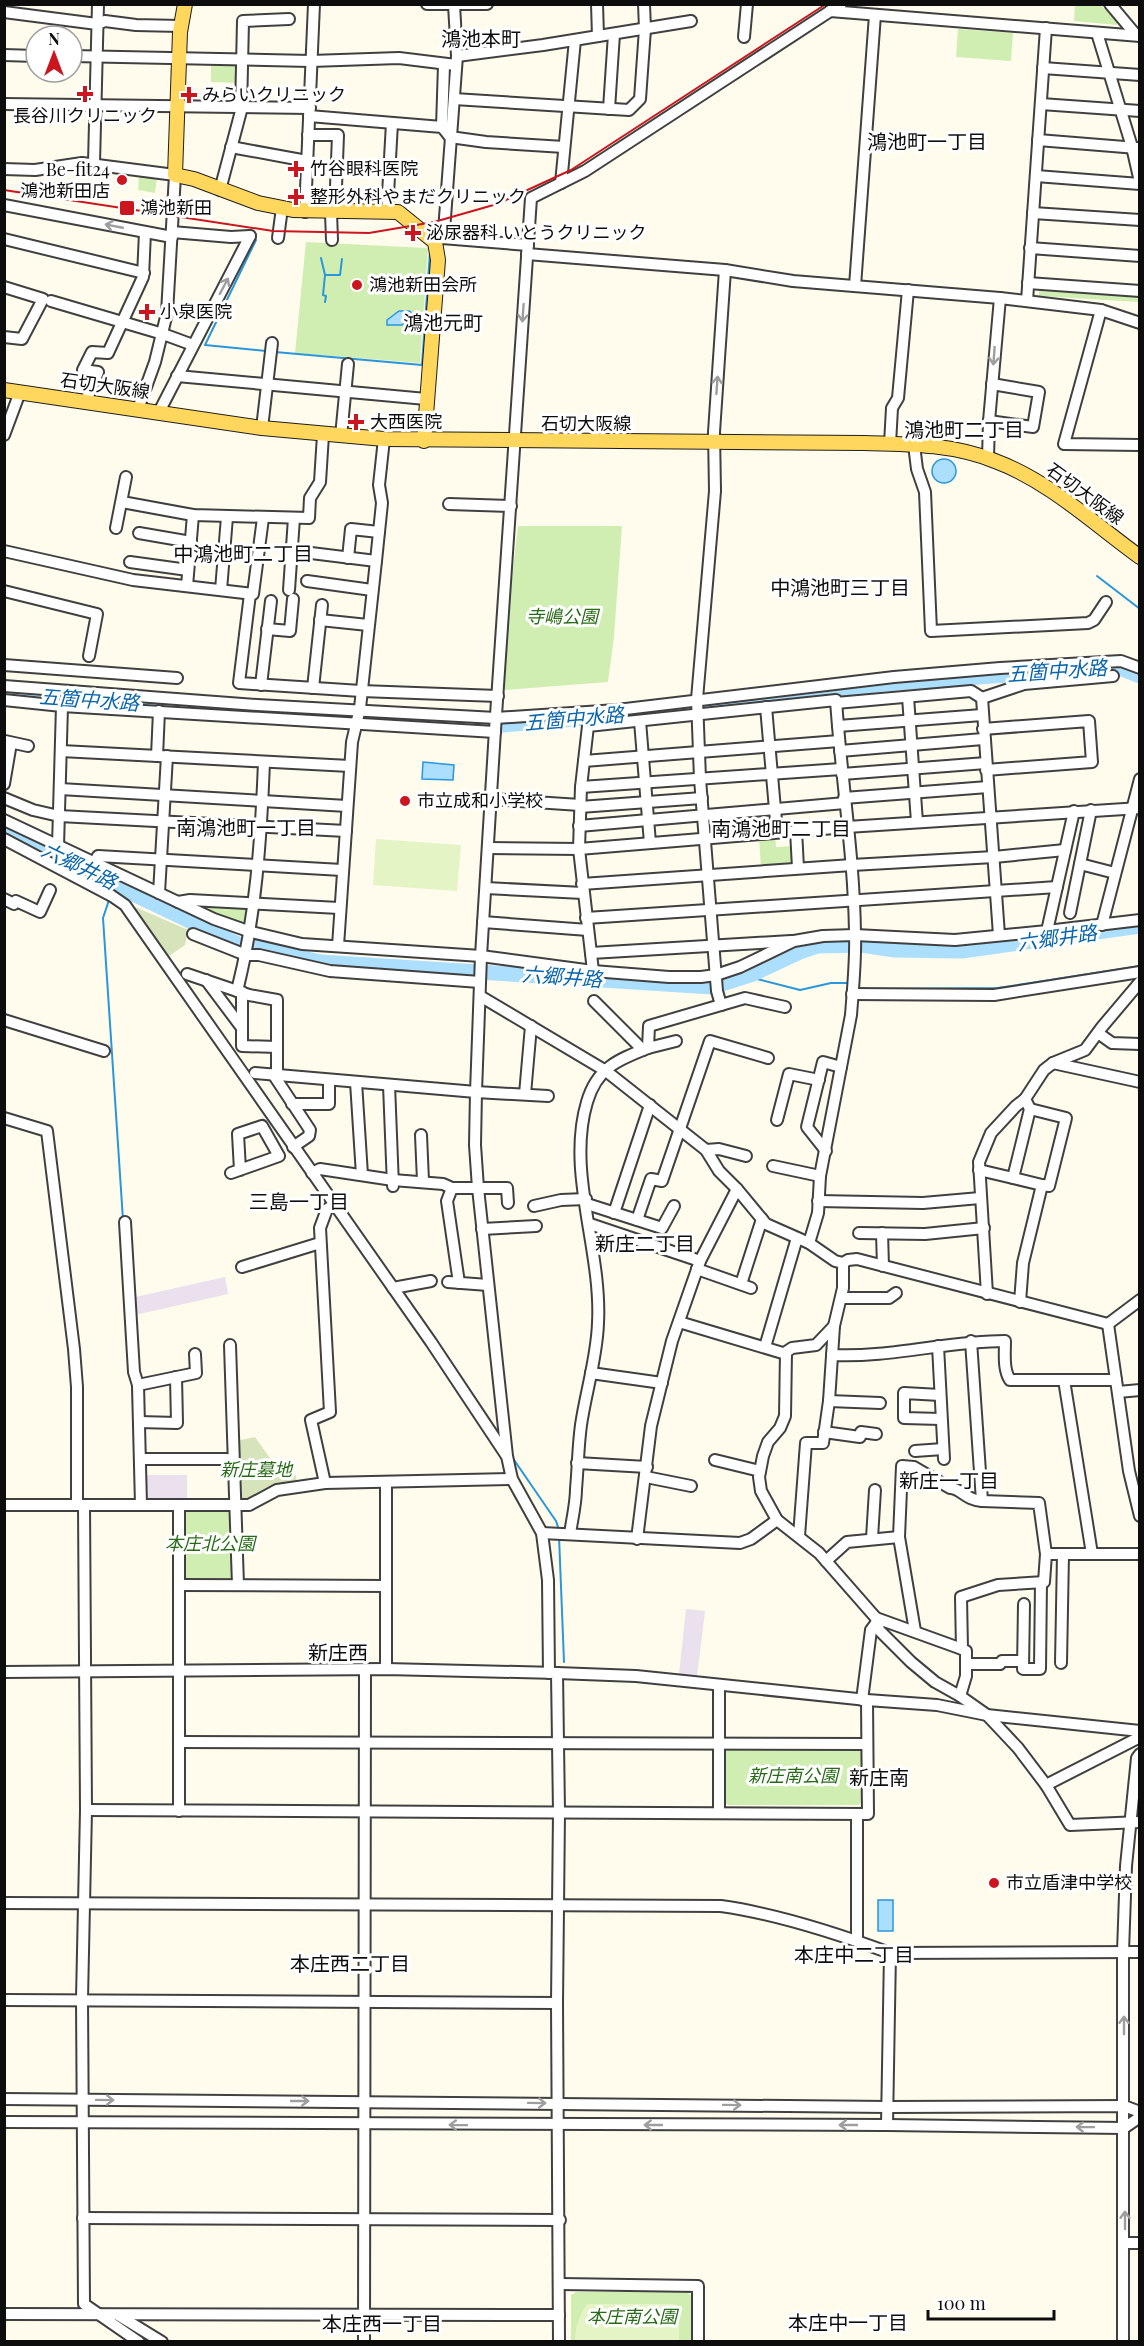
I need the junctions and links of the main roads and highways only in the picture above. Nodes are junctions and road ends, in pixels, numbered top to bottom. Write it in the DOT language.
graph roads {
  1 [pos="185,4"];
  2 [pos="4,390"];
  3 [pos="424,441"];
  4 [pos="1140,556"];
  1 -- 3 [label="main road"];
  2 -- 3 [label="main road, 石切大阪線"];
  3 -- 4 [label="main road, 石切大阪線"];
}
